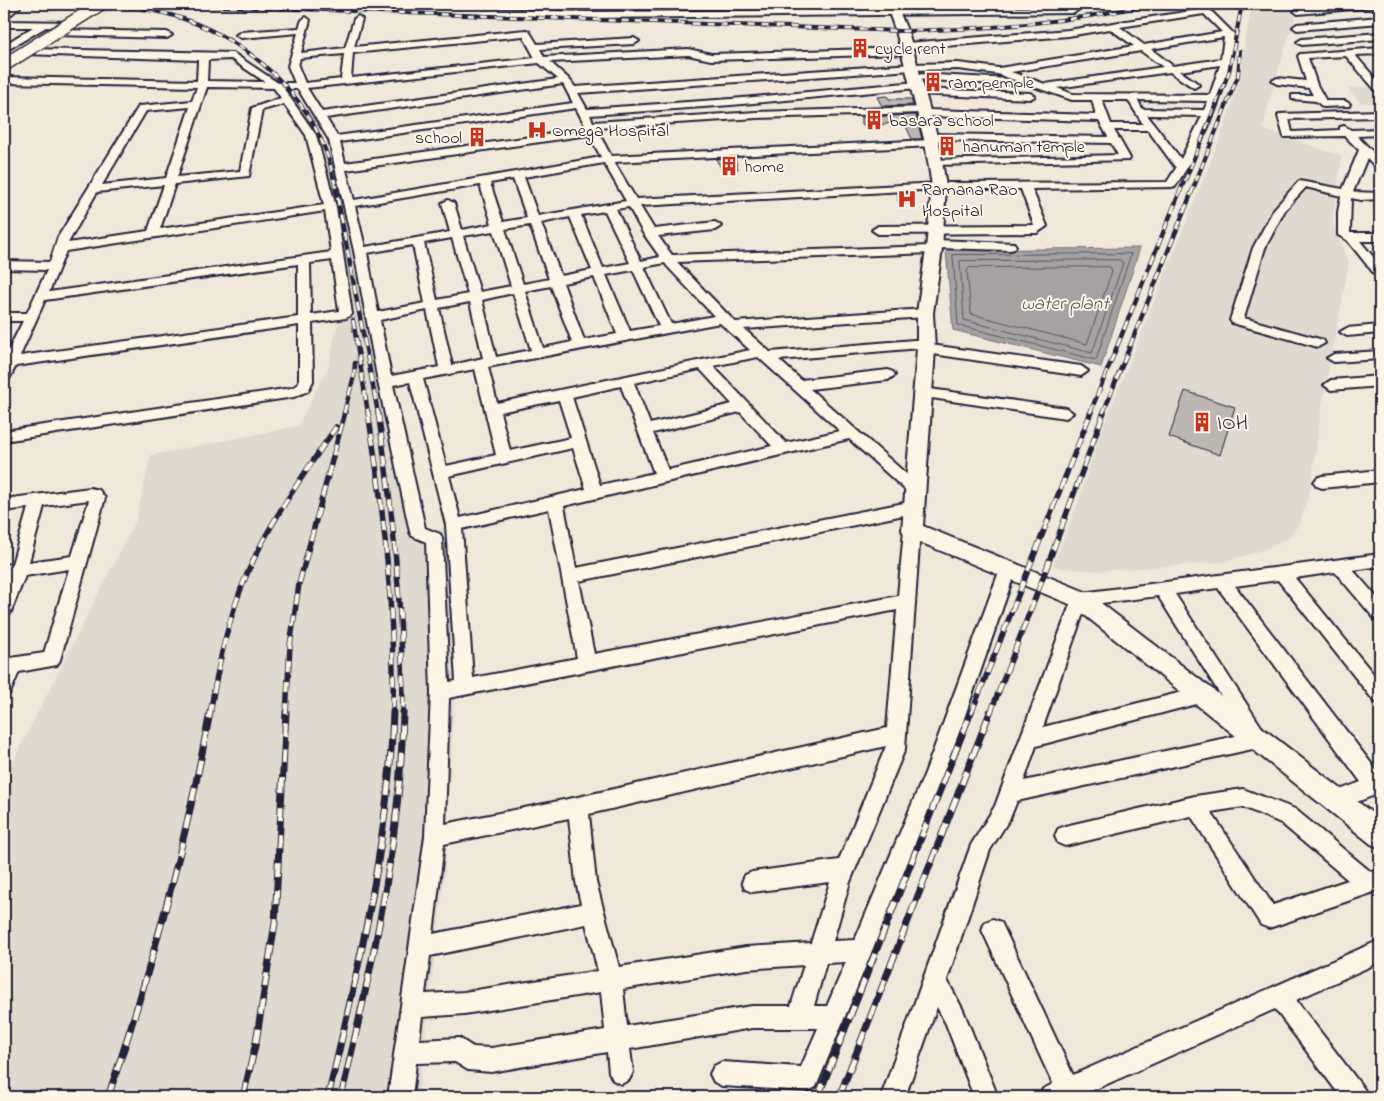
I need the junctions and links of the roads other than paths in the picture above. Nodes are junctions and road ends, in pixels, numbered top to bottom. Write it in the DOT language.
graph roads {
  1 [pos="93,4"];
  2 [pos="101,4"];
  3 [pos="298,4"];
  4 [pos="339,4"];
  5 [pos="555,4"];
  6 [pos="573,4"];
  7 [pos="1217,4"];
  8 [pos="1375,4"];
  9 [pos="622,5"];
  10 [pos="1380,6"];
  11 [pos="4,7"];
  12 [pos="1005,8"];
  13 [pos="552,9"];
  14 [pos="894,9"];
  15 [pos="1074,10"];
  16 [pos="1206,11"];
  17 [pos="1298,12"];
  18 [pos="639,14"];
  19 [pos="590,15"];
  20 [pos="4,17"];
  21 [pos="358,19"];
  22 [pos="1380,20"];
  23 [pos="4,24"];
  24 [pos="43,25"];
  25 [pos="1112,26"];
  26 [pos="1297,27"];
  27 [pos="58,33"];
  28 [pos="1229,34"];
  29 [pos="167,35"];
  30 [pos="241,35"];
  31 [pos="1380,36"];
  32 [pos="4,40"];
  33 [pos="18,40"];
  34 [pos="1057,41"];
  35 [pos="44,42"];
  36 [pos="1302,42"];
  37 [pos="534,47"];
  38 [pos="4,49"];
  39 [pos="1145,49"];
  40 [pos="349,50"];
  41 [pos="1380,51"];
  42 [pos="28,52"];
  43 [pos="1348,53"];
  44 [pos="640,55"];
  45 [pos="778,55"];
  46 [pos="295,56"];
  47 [pos="204,57"];
  48 [pos="4,60"];
  49 [pos="541,60"];
  50 [pos="1076,60"];
  51 [pos="1226,61"];
  52 [pos="4,66"];
  53 [pos="1174,70"];
  54 [pos="999,71"];
  55 [pos="1380,74"];
  56 [pos="1366,75"];
  57 [pos="788,76"];
  58 [pos="4,80"];
  59 [pos="916,80"];
  60 [pos="346,82"];
  61 [pos="1031,84"];
  62 [pos="202,86"];
  63 [pos="301,86"];
  64 [pos="569,86"];
  65 [pos="1194,86"];
  66 [pos="1280,86"];
  67 [pos="278,87"];
  68 [pos="1042,88"];
  69 [pos="1380,90"];
  70 [pos="1318,95"];
  71 [pos="1030,96"];
  72 [pos="1096,96"];
  73 [pos="1131,97"];
  74 [pos="1296,97"];
  75 [pos="1213,98"];
  76 [pos="286,100"];
  77 [pos="196,104"];
  78 [pos="1352,104"];
  79 [pos="581,108"];
  80 [pos="1139,112"];
  81 [pos="1207,113"];
  82 [pos="1380,114"];
  83 [pos="1331,115"];
  84 [pos="319,116"];
  85 [pos="1104,122"];
  86 [pos="1152,127"];
  87 [pos="593,128"];
  88 [pos="1380,132"];
  89 [pos="1348,133"];
  90 [pos="334,140"];
  91 [pos="1115,140"];
  92 [pos="933,147"];
  93 [pos="1365,150"];
  94 [pos="1380,150"];
  95 [pos="607,159"];
  96 [pos="1380,165"];
  97 [pos="342,168"];
  98 [pos="1182,168"];
  99 [pos="517,174"];
  100 [pos="484,180"];
  101 [pos="172,181"];
  102 [pos="939,186"];
  103 [pos="1026,187"];
  104 [pos="93,189"];
  105 [pos="1347,193"];
  106 [pos="1380,196"];
  107 [pos="448,203"];
  108 [pos="632,203"];
  109 [pos="349,204"];
  110 [pos="330,207"];
  111 [pos="609,207"];
  112 [pos="574,213"];
  113 [pos="535,220"];
  114 [pos="715,226"];
  115 [pos="497,227"];
  116 [pos="878,230"];
  117 [pos="649,233"];
  118 [pos="154,234"];
  119 [pos="457,234"];
  120 [pos="1351,237"];
  121 [pos="1380,237"];
  122 [pos="418,241"];
  123 [pos="935,241"];
  124 [pos="1010,246"];
  125 [pos="61,248"];
  126 [pos="360,251"];
  127 [pos="338,255"];
  128 [pos="668,259"];
  129 [pos="304,260"];
  130 [pos="4,265"];
  131 [pos="636,265"];
  132 [pos="55,266"];
  133 [pos="598,273"];
  134 [pos="1380,273"];
  135 [pos="557,282"];
  136 [pos="518,289"];
  137 [pos="42,297"];
  138 [pos="475,297"];
  139 [pos="434,305"];
  140 [pos="925,313"];
  141 [pos="4,317"];
  142 [pos="32,317"];
  143 [pos="374,317"];
  144 [pos="304,320"];
  145 [pos="727,322"];
  146 [pos="667,328"];
  147 [pos="1380,330"];
  148 [pos="1347,332"];
  149 [pos="625,336"];
  150 [pos="1318,343"];
  151 [pos="578,344"];
  152 [pos="926,346"];
  153 [pos="538,352"];
  154 [pos="764,354"];
  155 [pos="1380,355"];
  156 [pos="1334,358"];
  157 [pos="485,362"];
  158 [pos="7,363"];
  159 [pos="703,364"];
  160 [pos="446,369"];
  161 [pos="1081,371"];
  162 [pos="888,375"];
  163 [pos="4,376"];
  164 [pos="415,376"];
  165 [pos="626,380"];
  166 [pos="1380,381"];
  167 [pos="385,382"];
  168 [pos="1331,385"];
  169 [pos="800,386"];
  170 [pos="923,393"];
  171 [pos="564,394"];
  172 [pos="743,406"];
  173 [pos="493,409"];
  174 [pos="1066,413"];
  175 [pos="645,430"];
  176 [pos="852,433"];
  177 [pos="4,436"];
  178 [pos="579,440"];
  179 [pos="784,450"];
  180 [pos="504,457"];
  181 [pos="439,472"];
  182 [pos="1380,476"];
  183 [pos="663,478"];
  184 [pos="1322,482"];
  185 [pos="595,493"];
  186 [pos="915,499"];
  187 [pos="38,500"];
  188 [pos="555,502"];
  189 [pos="4,504"];
  190 [pos="454,526"];
  191 [pos="912,530"];
  192 [pos="1380,560"];
  193 [pos="80,561"];
  194 [pos="1339,566"];
  195 [pos="1008,569"];
  196 [pos="11,571"];
  197 [pos="1282,573"];
  198 [pos="571,576"];
  199 [pos="1222,581"];
  200 [pos="1162,588"];
  201 [pos="1080,599"];
  202 [pos="907,601"];
  203 [pos="4,609"];
  204 [pos="1380,613"];
  205 [pos="587,662"];
  206 [pos="8,666"];
  207 [pos="465,686"];
  208 [pos="4,687"];
  209 [pos="440,692"];
  210 [pos="1202,695"];
  211 [pos="1380,695"];
  212 [pos="896,735"];
  213 [pos="1029,739"];
  214 [pos="1259,740"];
  215 [pos="1378,785"];
  216 [pos="1010,793"];
  217 [pos="1336,801"];
  218 [pos="1194,805"];
  219 [pos="578,807"];
  220 [pos="1380,835"];
  221 [pos="435,836"];
  222 [pos="1065,836"];
  223 [pos="846,868"];
  224 [pos="752,882"];
  225 [pos="1375,882"];
  226 [pos="594,912"];
  227 [pos="993,930"];
  228 [pos="422,947"];
  229 [pos="862,950"];
  230 [pos="1380,951"];
  231 [pos="819,953"];
  232 [pos="611,980"];
  233 [pos="934,981"];
  234 [pos="1279,996"];
  235 [pos="414,1006"];
  236 [pos="834,1017"];
  237 [pos="799,1018"];
  238 [pos="618,1039"];
  239 [pos="405,1052"];
  240 [pos="621,1072"];
  241 [pos="722,1074"];
  242 [pos="1060,1094"];
  243 [pos="400,1097"];
  244 [pos="893,1097"];
  245 [pos="986,1097"];
  246 [pos="1356,1097"];
  1 -- 48 [label="main road"];
  2 -- 52 [label="main road, bridge"];
  3 -- 4 [label="street"];
  4 -- 13 [label="street"];
  5 -- 6 [label="street"];
  5 -- 13 [label="street"];
  7 -- 16 [label="street"];
  8 -- 10 [label="street"];
  8 -- 17 [label="street"];
  9 -- 18 [label="street"];
  9 -- 19 [label="street"];
  11 -- 20 [label="street"];
  12 -- 14 [label="street"];
  12 -- 15 [label="street"];
  13 -- 19 [label="street"];
  14 -- 18 [label="street"];
  14 -- 59 [label="main road"];
  16 -- 25 [label="street"];
  16 -- 28 [label="street"];
  18 -- 19 [label="street"];
  21 -- 40 [label="street"];
  22 -- 26 [label="street"];
  23 -- 24 [label="street"];
  24 -- 27 [label="street"];
  24 -- 33 [label="street"];
  25 -- 34 [label="street"];
  25 -- 39 [label="street"];
  27 -- 29 [label="street"];
  27 -- 35 [label="street"];
  28 -- 39 [label="street"];
  28 -- 51 [label="street"];
  30 -- 46 [label="street"];
  31 -- 36 [label="street"];
  32 -- 33 [label="street"];
  33 -- 35 [label="street"];
  33 -- 38 [label="street"];
  34 -- 50 [label="street"];
  34 -- 59 [label="street"];
  35 -- 42 [label="street"];
  37 -- 40 [label="street"];
  37 -- 44 [label="street"];
  37 -- 49 [label="street"];
  39 -- 50 [label="street"];
  39 -- 53 [label="street"];
  40 -- 46 [label="street"];
  40 -- 60 [label="street"];
  41 -- 43 [label="street"];
  42 -- 47 [label="street"];
  42 -- 52 [label="street"];
  43 -- 56 [label="street"];
  43 -- 70 [label="street"];
  44 -- 45 [label="street"];
  44 -- 49 [label="street"];
  45 -- 57 [label="street"];
  45 -- 59 [label="street"];
  46 -- 63 [label="street"];
  47 -- 62 [label="street"];
  47 -- 67 [label="street"];
  49 -- 60 [label="street"];
  49 -- 64 [label="street"];
  50 -- 54 [label="street"];
  51 -- 53 [label="street"];
  51 -- 75 [label="street"];
  53 -- 65 [label="street"];
  53 -- 68 [label="street"];
  54 -- 59 [label="street"];
  54 -- 61 [label="street"];
  55 -- 56 [label="street"];
  56 -- 69 [label="street"];
  57 -- 59 [label="street"];
  57 -- 64 [label="street"];
  58 -- 62 [label="street"];
  59 -- 61 [label="street"];
  59 -- 71 [label="street"];
  59 -- 79 [label="street"];
  59 -- 85 [label="street"];
  59 -- 87 [label="street"];
  59 -- 92 [label="main road"];
  60 -- 63 [label="street"];
  61 -- 68 [label="street"];
  62 -- 67 [label="street"];
  62 -- 77 [label="street"];
  63 -- 67 [label="street"];
  63 -- 84 [label="street"];
  64 -- 79 [label="street"];
  64 -- 84 [label="street"];
  66 -- 70 [label="street"];
  67 -- 76 [label="street"];
  68 -- 72 [label="street"];
  70 -- 74 [label="street"];
  70 -- 78 [label="street"];
  70 -- 83 [label="street"];
  72 -- 73 [label="street"];
  72 -- 85 [label="street"];
  73 -- 75 [label="street"];
  73 -- 80 [label="street"];
  75 -- 81 [label="street"];
  76 -- 101 [label="street"];
  76 -- 110 [label="street"];
  77 -- 101 [label="street"];
  77 -- 104 [label="street"];
  79 -- 87 [label="street"];
  79 -- 90 [label="street"];
  80 -- 81 [label="street"];
  80 -- 86 [label="street"];
  81 -- 98 [label="street"];
  82 -- 83 [label="street"];
  83 -- 89 [label="street"];
  83 -- 89 [label="street"];
  84 -- 90 [label="street"];
  85 -- 86 [label="street"];
  85 -- 91 [label="street"];
  86 -- 98 [label="street"];
  87 -- 95 [label="street"];
  87 -- 97 [label="street"];
  88 -- 89 [label="street"];
  89 -- 93 [label="street"];
  90 -- 97 [label="street"];
  91 -- 92 [label="street"];
  91 -- 92 [label="street"];
  92 -- 95 [label="street"];
  92 -- 102 [label="main road"];
  93 -- 94 [label="street"];
  93 -- 96 [label="street"];
  93 -- 105 [label="street"];
  95 -- 99 [label="street"];
  95 -- 108 [label="street"];
  97 -- 109 [label="street"];
  98 -- 103 [label="street"];
  99 -- 100 [label="street"];
  99 -- 113 [label="street"];
  100 -- 109 [label="street"];
  100 -- 115 [label="street"];
  101 -- 104 [label="street"];
  101 -- 118 [label="street"];
  102 -- 103 [label="street"];
  102 -- 108 [label="street"];
  102 -- 123 [label="main road"];
  103 -- 123 [label="street"];
  104 -- 125 [label="street"];
  105 -- 106 [label="street"];
  105 -- 120 [label="street"];
  105 -- 150 [label="street"];
  107 -- 119 [label="street"];
  108 -- 111 [label="street"];
  108 -- 117 [label="street"];
  109 -- 126 [label="street"];
  110 -- 118 [label="street"];
  110 -- 127 [label="street"];
  111 -- 112 [label="street"];
  111 -- 131 [label="street"];
  112 -- 113 [label="street"];
  112 -- 133 [label="street"];
  113 -- 115 [label="street"];
  113 -- 135 [label="street"];
  114 -- 117 [label="street"];
  115 -- 119 [label="street"];
  115 -- 136 [label="street"];
  116 -- 123 [label="street"];
  117 -- 128 [label="street"];
  118 -- 125 [label="street"];
  119 -- 122 [label="street"];
  119 -- 138 [label="street"];
  120 -- 121 [label="street"];
  120 -- 134 [label="street"];
  122 -- 126 [label="street"];
  122 -- 139 [label="street"];
  123 -- 124 [label="street"];
  123 -- 128 [label="street"];
  123 -- 140 [label="main road"];
  125 -- 132 [label="street"];
  126 -- 143 [label="street"];
  127 -- 129 [label="street"];
  127 -- 144 [label="street"];
  128 -- 131 [label="street"];
  128 -- 145 [label="street"];
  129 -- 137 [label="street"];
  129 -- 144 [label="street"];
  130 -- 132 [label="street"];
  131 -- 133 [label="street"];
  131 -- 146 [label="street"];
  132 -- 137 [label="street"];
  133 -- 135 [label="street"];
  133 -- 149 [label="street"];
  135 -- 136 [label="street"];
  135 -- 151 [label="street"];
  136 -- 138 [label="street"];
  136 -- 153 [label="street"];
  137 -- 142 [label="street"];
  138 -- 139 [label="street"];
  138 -- 157 [label="street"];
  139 -- 143 [label="street"];
  139 -- 160 [label="street"];
  140 -- 145 [label="street"];
  140 -- 152 [label="main road"];
  141 -- 142 [label="street"];
  142 -- 158 [label="street"];
  143 -- 167 [label="street"];
  144 -- 158 [label="street"];
  144 -- 177 [label="street"];
  145 -- 146 [label="street"];
  145 -- 154 [label="street"];
  146 -- 149 [label="street"];
  147 -- 148 [label="street"];
  149 -- 151 [label="street"];
  151 -- 153 [label="street"];
  152 -- 154 [label="street"];
  152 -- 161 [label="street"];
  152 -- 170 [label="main road"];
  153 -- 157 [label="street"];
  154 -- 159 [label="street"];
  154 -- 169 [label="street"];
  155 -- 156 [label="street"];
  157 -- 160 [label="street"];
  157 -- 173 [label="street"];
  158 -- 163 [label="street"];
  159 -- 165 [label="street"];
  159 -- 172 [label="street"];
  160 -- 164 [label="street"];
  162 -- 169 [label="street"];
  164 -- 167 [label="street"];
  164 -- 181 [label="street"];
  165 -- 171 [label="street"];
  165 -- 175 [label="street"];
  166 -- 168 [label="street"];
  167 -- 209 [label="street"];
  169 -- 176 [label="street"];
  170 -- 174 [label="street"];
  170 -- 186 [label="main road"];
  171 -- 173 [label="street"];
  171 -- 178 [label="street"];
  172 -- 175 [label="street"];
  172 -- 179 [label="street"];
  173 -- 180 [label="street"];
  175 -- 183 [label="street"];
  176 -- 179 [label="street"];
  176 -- 186 [label="street"];
  178 -- 180 [label="street"];
  178 -- 185 [label="street"];
  179 -- 183 [label="street"];
  180 -- 181 [label="street"];
  181 -- 190 [label="street"];
  182 -- 184 [label="street"];
  183 -- 185 [label="street"];
  185 -- 188 [label="street"];
  186 -- 191 [label="main road"];
  186 -- 198 [label="street"];
  187 -- 189 [label="street"];
  187 -- 193 [label="street"];
  187 -- 196 [label="street"];
  188 -- 190 [label="street"];
  188 -- 198 [label="street"];
  190 -- 207 [label="street"];
  191 -- 195 [label="main road"];
  191 -- 202 [label="street"];
  192 -- 194 [label="street"];
  193 -- 196 [label="street"];
  193 -- 206 [label="street"];
  194 -- 197 [label="street"];
  194 -- 204 [label="street"];
  195 -- 201 [label="main road"];
  195 -- 229 [label="street"];
  196 -- 203 [label="street"];
  197 -- 199 [label="street"];
  197 -- 211 [label="street"];
  198 -- 205 [label="street"];
  199 -- 200 [label="street"];
  199 -- 215 [label="street"];
  200 -- 201 [label="street"];
  200 -- 214 [label="street"];
  201 -- 210 [label="main road"];
  201 -- 213 [label="street"];
  202 -- 205 [label="street"];
  202 -- 212 [label="street"];
  205 -- 207 [label="street"];
  206 -- 208 [label="street"];
  207 -- 209 [label="street"];
  209 -- 221 [label="street"];
  210 -- 213 [label="street"];
  210 -- 214 [label="main road"];
  212 -- 219 [label="street"];
  212 -- 223 [label="street"];
  213 -- 216 [label="street"];
  214 -- 216 [label="street"];
  214 -- 217 [label="main road"];
  215 -- 217 [label="street"];
  216 -- 233 [label="street"];
  217 -- 220 [label="main road"];
  218 -- 222 [label="street"];
  218 -- 225 [label="street"];
  218 -- 225 [label="street"];
  219 -- 221 [label="street"];
  219 -- 226 [label="street"];
  221 -- 228 [label="street"];
  223 -- 224 [label="street"];
  223 -- 231 [label="street"];
  226 -- 228 [label="street"];
  226 -- 232 [label="street"];
  227 -- 242 [label="street"];
  228 -- 235 [label="street"];
  229 -- 231 [label="street"];
  229 -- 236 [label="street"];
  230 -- 234 [label="street"];
  231 -- 232 [label="street"];
  231 -- 237 [label="street"];
  232 -- 235 [label="street"];
  232 -- 238 [label="street"];
  233 -- 244 [label="street"];
  233 -- 245 [label="street"];
  234 -- 242 [label="street"];
  234 -- 246 [label="street"];
  235 -- 239 [label="street"];
  236 -- 237 [label="street"];
  236 -- 241 [label="street"];
  237 -- 238 [label="street"];
  238 -- 239 [label="street"];
  238 -- 240 [label="street"];
  239 -- 243 [label="street"];
}
